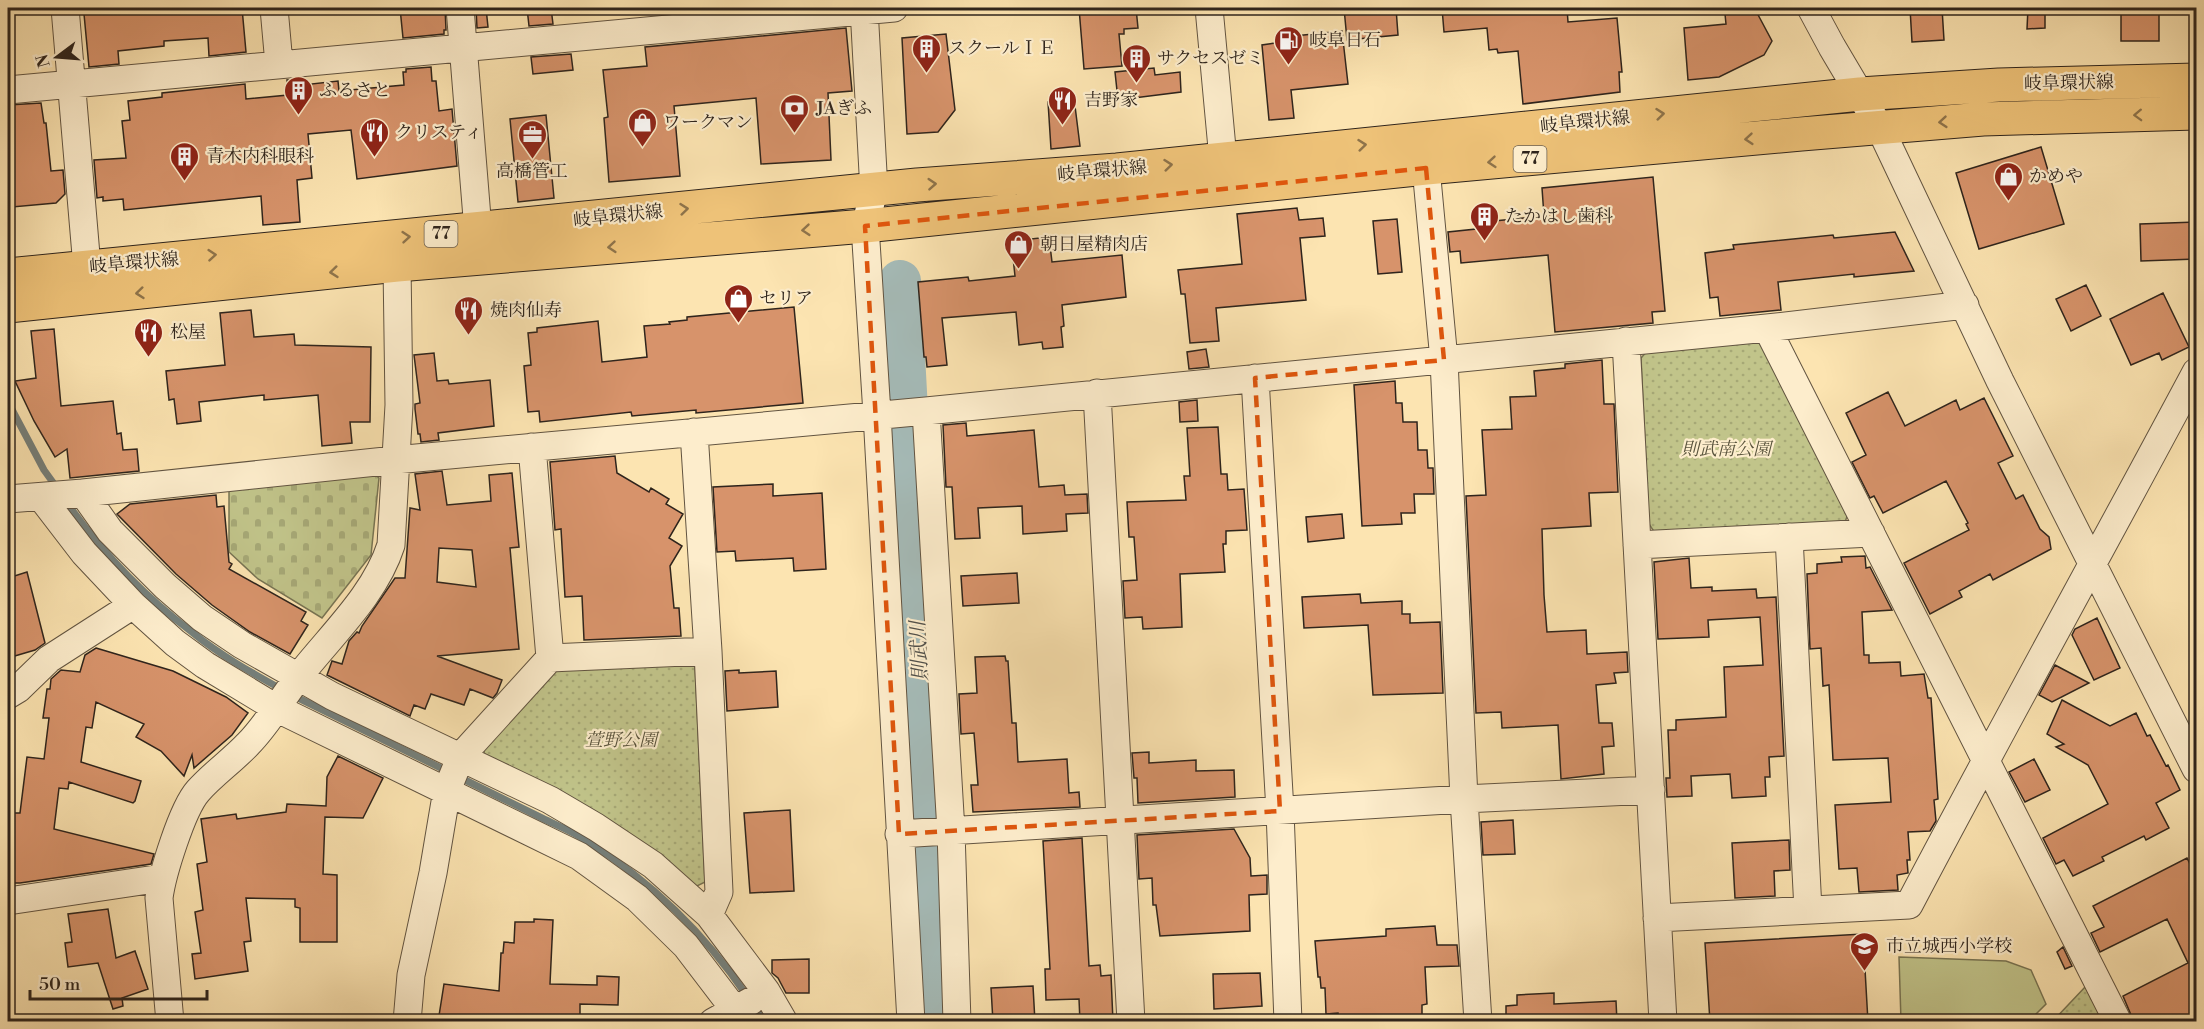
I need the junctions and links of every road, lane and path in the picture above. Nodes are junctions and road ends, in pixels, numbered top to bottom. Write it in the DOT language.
graph roads {
  1 [pos="65,8"];
  2 [pos="274,8"];
  3 [pos="460,8"];
  4 [pos="894,8"];
  5 [pos="1209,8"];
  6 [pos="1811,8"];
  7 [pos="865,9"];
  8 [pos="674,18"];
  9 [pos="462,49"];
  10 [pos="279,64"];
  11 [pos="2196,80"];
  12 [pos="72,84"];
  13 [pos="8,90"];
  14 [pos="1860,94"];
  15 [pos="2196,113"];
  16 [pos="1880,128"];
  17 [pos="1222,159"];
  18 [pos="1425,168"];
  19 [pos="874,191"];
  20 [pos="865,226"];
  21 [pos="478,230"];
  22 [pos="397,265"];
  23 [pos="87,267"];
  24 [pos="8,275"];
  25 [pos="8,306"];
  26 [pos="1965,306"];
  27 [pos="1767,328"];
  28 [pos="1626,341"];
  29 [pos="1444,360"];
  30 [pos="2196,372"];
  31 [pos="1255,378"];
  32 [pos="1097,393"];
  33 [pos="904,412"];
  34 [pos="694,432"];
  35 [pos="532,447"];
  36 [pos="395,460"];
  37 [pos="61,495"];
  38 [pos="8,499"];
  39 [pos="1871,533"];
  40 [pos="1789,537"];
  41 [pos="1637,545"];
  42 [pos="2094,565"];
  43 [pos="133,605"];
  44 [pos="708,651"];
  45 [pos="550,658"];
  46 [pos="288,692"];
  47 [pos="8,695"];
  48 [pos="1986,758"];
  49 [pos="2196,769"];
  50 [pos="454,773"];
  51 [pos="1651,790"];
  52 [pos="1464,799"];
  53 [pos="1280,811"];
  54 [pos="1120,820"];
  55 [pos="927,832"];
  56 [pos="162,878"];
  57 [pos="8,901"];
  58 [pos="1808,910"];
  59 [pos="709,915"];
  60 [pos="1657,918"];
  61 [pos="750,1005"];
  62 [pos="170,1022"];
  63 [pos="407,1022"];
  64 [pos="713,1022"];
  65 [pos="784,1022"];
  66 [pos="910,1022"];
  67 [pos="957,1022"];
  68 [pos="1131,1022"];
  69 [pos="1288,1022"];
  70 [pos="1478,1022"];
  71 [pos="1663,1022"];
  72 [pos="2118,1022"];
  1 -- 12 [label="street"];
  2 -- 10 [label="street"];
  3 -- 9 [label="street"];
  4 -- 7 [label="street"];
  5 -- 17 [label="street"];
  6 -- 14 [label="street"];
  7 -- 8 [label="street"];
  7 -- 19 [label="street"];
  8 -- 9 [label="street"];
  9 -- 10 [label="street"];
  9 -- 21 [label="street"];
  10 -- 12 [label="street"];
  11 -- 14 [label="main road, 岐阜環状線 / 77"];
  12 -- 13 [label="street"];
  12 -- 23 [label="street"];
  14 -- 16 [label="street"];
  17 -- 14 [label="main road, 岐阜環状線 / 77, one-way"];
  15 -- 16 [label="main road, 岐阜環状線 / 77, one-way"];
  16 -- 18 [label="main road, 岐阜環状線 / 77, one-way"];
  16 -- 26 [label="street"];
  19 -- 17 [label="main road, 岐阜環状線 / 77, one-way"];
  18 -- 20 [label="main road, 岐阜環状線 / 77"];
  18 -- 29 [label="street"];
  19 -- 20 [label="street"];
  21 -- 19 [label="main road, 岐阜環状線 / 77, one-way"];
  20 -- 22 [label="main road, 岐阜環状線 / 77, one-way"];
  20 -- 33 [label="street"];
  23 -- 21 [label="main road, 岐阜環状線 / 77, one-way"];
  22 -- 25 [label="main road, 岐阜環状線 / 77, one-way"];
  22 -- 36 [label="street"];
  23 -- 24 [label="main road, 岐阜環状線 / 77"];
  26 -- 27 [label="street"];
  26 -- 42 [label="street"];
  27 -- 28 [label="street"];
  27 -- 39 [label="street"];
  28 -- 29 [label="street"];
  28 -- 41 [label="street"];
  29 -- 31 [label="street"];
  29 -- 52 [label="street"];
  30 -- 42 [label="street"];
  31 -- 32 [label="street"];
  31 -- 53 [label="street"];
  32 -- 33 [label="street"];
  32 -- 54 [label="street"];
  33 -- 34 [label="street"];
  33 -- 55 [label="street"];
  33 -- 55 [label="street"];
  34 -- 35 [label="street"];
  34 -- 44 [label="street"];
  35 -- 36 [label="street"];
  35 -- 45 [label="street"];
  36 -- 37 [label="street"];
  36 -- 46 [label="street"];
  37 -- 38 [label="street"];
  37 -- 43 [label="street"];
  37 -- 46 [label="street"];
  39 -- 40 [label="street"];
  39 -- 48 [label="street"];
  40 -- 41 [label="street"];
  40 -- 58 [label="street"];
  41 -- 51 [label="street"];
  42 -- 48 [label="street"];
  42 -- 49 [label="street"];
  43 -- 46 [label="street"];
  43 -- 47 [label="street"];
  44 -- 45 [label="street"];
  44 -- 59 [label="street"];
  45 -- 50 [label="street"];
  46 -- 50 [label="street"];
  46 -- 50 [label="street"];
  46 -- 56 [label="street"];
  48 -- 58 [label="street"];
  48 -- 72 [label="street"];
  50 -- 59 [label="street"];
  50 -- 61 [label="street"];
  50 -- 63 [label="street"];
  51 -- 52 [label="street"];
  51 -- 60 [label="street"];
  52 -- 53 [label="street"];
  52 -- 70 [label="street"];
  53 -- 54 [label="street"];
  53 -- 69 [label="street"];
  54 -- 55 [label="street"];
  54 -- 68 [label="street"];
  55 -- 66 [label="street"];
  55 -- 67 [label="street"];
  56 -- 57 [label="street"];
  56 -- 62 [label="street"];
  58 -- 60 [label="street"];
  59 -- 61 [label="street"];
  60 -- 71 [label="street"];
  61 -- 64 [label="street"];
  61 -- 65 [label="street"];
}
